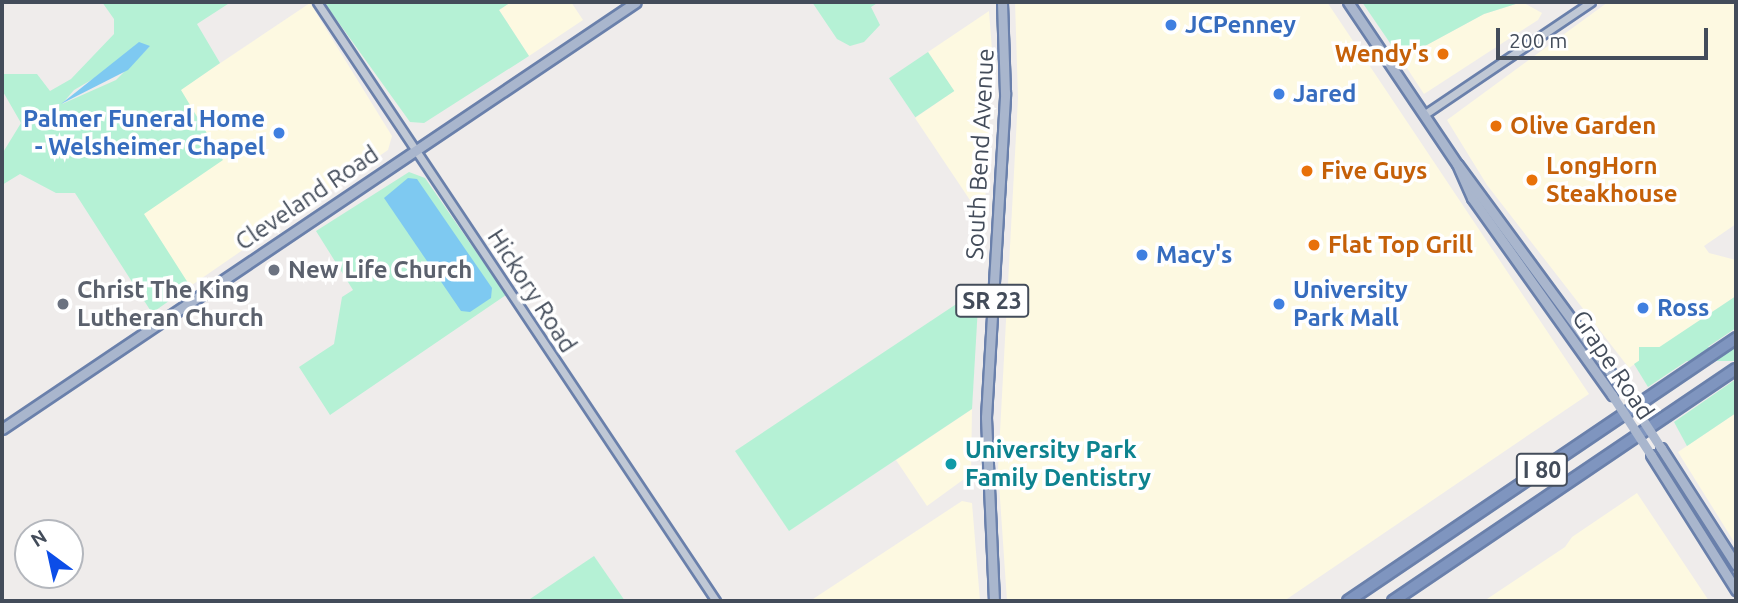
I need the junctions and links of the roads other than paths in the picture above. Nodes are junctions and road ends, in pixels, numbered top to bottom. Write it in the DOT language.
graph roads {
  1 [pos="317,2"];
  2 [pos="636,2"];
  3 [pos="1002,2"];
  4 [pos="1348,2"];
  5 [pos="1591,2"];
  6 [pos="1425,114"];
  7 [pos="415,148"];
  8 [pos="1457,164"];
  9 [pos="1736,338"];
  10 [pos="1736,369"];
  11 [pos="2,429"];
  12 [pos="1736,565"];
  13 [pos="1736,590"];
  14 [pos="716,601"];
  15 [pos="994,601"];
  16 [pos="1348,601"];
  17 [pos="1393,601"];
  1 -- 7 [label="street, Hickory Road"];
  2 -- 7 [label="main road, Cleveland Road"];
  3 -- 15 [label="main road, South Bend Avenue / SR 23"];
  4 -- 6 [label="main road, Grape Road"];
  5 -- 6 [label="street"];
  6 -- 8 [label="main road, Grape Road"];
  7 -- 11 [label="main road, Cleveland Road"];
  7 -- 14 [label="street, Hickory Road"];
  8 -- 12 [label="main road, Grape Road, bridge"];
  8 -- 13 [label="main road, Grape Road, bridge"];
  9 -- 16 [label="highway, I 80"];
  10 -- 17 [label="highway, I 80"];
}
